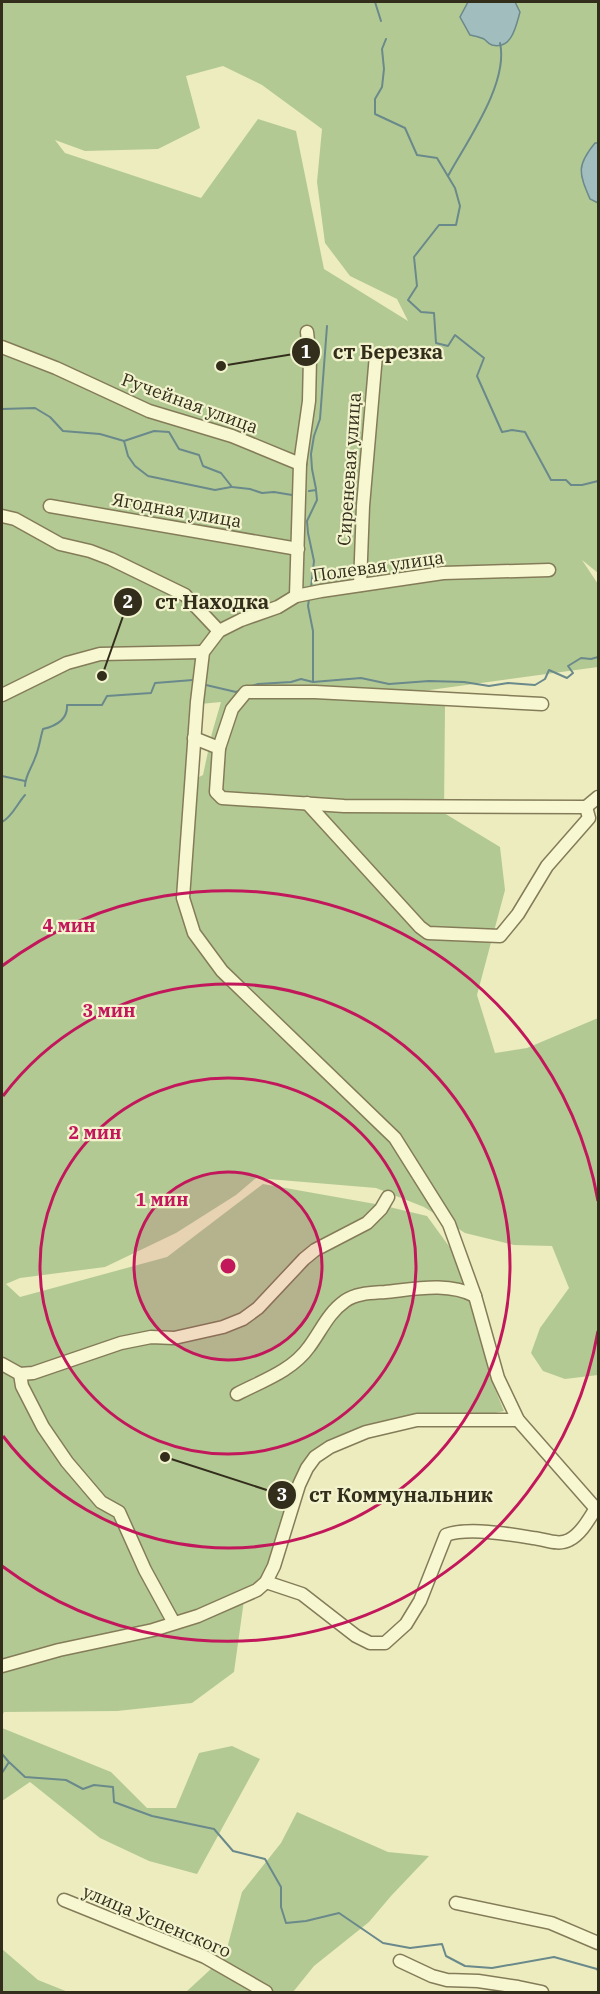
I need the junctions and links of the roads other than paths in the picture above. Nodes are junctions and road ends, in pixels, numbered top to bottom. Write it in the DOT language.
graph roads {
  1 [pos="307,332"];
  2 [pos="2,347"];
  3 [pos="376,355"];
  4 [pos="300,464"];
  5 [pos="50,506"];
  6 [pos="2,516"];
  7 [pos="298,549"];
  8 [pos="549,570"];
  9 [pos="360,585"];
  10 [pos="300,595"];
  11 [pos="219,631"];
  12 [pos="203,652"];
  13 [pos="2,695"];
  14 [pos="542,704"];
  15 [pos="194,738"];
  16 [pos="219,748"];
  17 [pos="598,797"];
  18 [pos="307,803"];
  19 [pos="586,807"];
  20 [pos="388,1197"];
  21 [pos="475,1296"];
  22 [pos="2,1364"];
  23 [pos="20,1374"];
  24 [pos="237,1394"];
  25 [pos="518,1419"];
  26 [pos="597,1510"];
  27 [pos="267,1582"];
  28 [pos="174,1623"];
  29 [pos="2,1666"];
  30 [pos="64,1900"];
  31 [pos="456,1903"];
  32 [pos="598,1943"];
  33 [pos="400,1961"];
  34 [pos="266,1992"];
  35 [pos="542,1992"];
  1 -- 4 [label="street"];
  2 -- 4 [label="street, Ручейная улица"];
  3 -- 9 [label="street, Сиреневая улица"];
  4 -- 7 [label="street"];
  5 -- 7 [label="street, Ягодная улица"];
  6 -- 11 [label="street"];
  7 -- 10 [label="street"];
  8 -- 9 [label="street, Полевая улица"];
  9 -- 10 [label="street, Полевая улица"];
  10 -- 11 [label="street, Полевая улица"];
  11 -- 12 [label="street"];
  12 -- 13 [label="street"];
  12 -- 15 [label="street"];
  14 -- 16 [label="street"];
  15 -- 16 [label="street"];
  15 -- 21 [label="street"];
  16 -- 18 [label="street"];
  17 -- 19 [label="street"];
  18 -- 19 [label="street"];
  18 -- 19 [label="street"];
  20 -- 23 [label="street"];
  21 -- 24 [label="street"];
  21 -- 25 [label="street"];
  22 -- 23 [label="street"];
  23 -- 28 [label="street"];
  25 -- 26 [label="street"];
  25 -- 27 [label="street"];
  26 -- 27 [label="street"];
  27 -- 28 [label="street"];
  28 -- 29 [label="street"];
  30 -- 34 [label="street, улица Успенского"];
  31 -- 32 [label="street"];
  33 -- 35 [label="street"];
}
